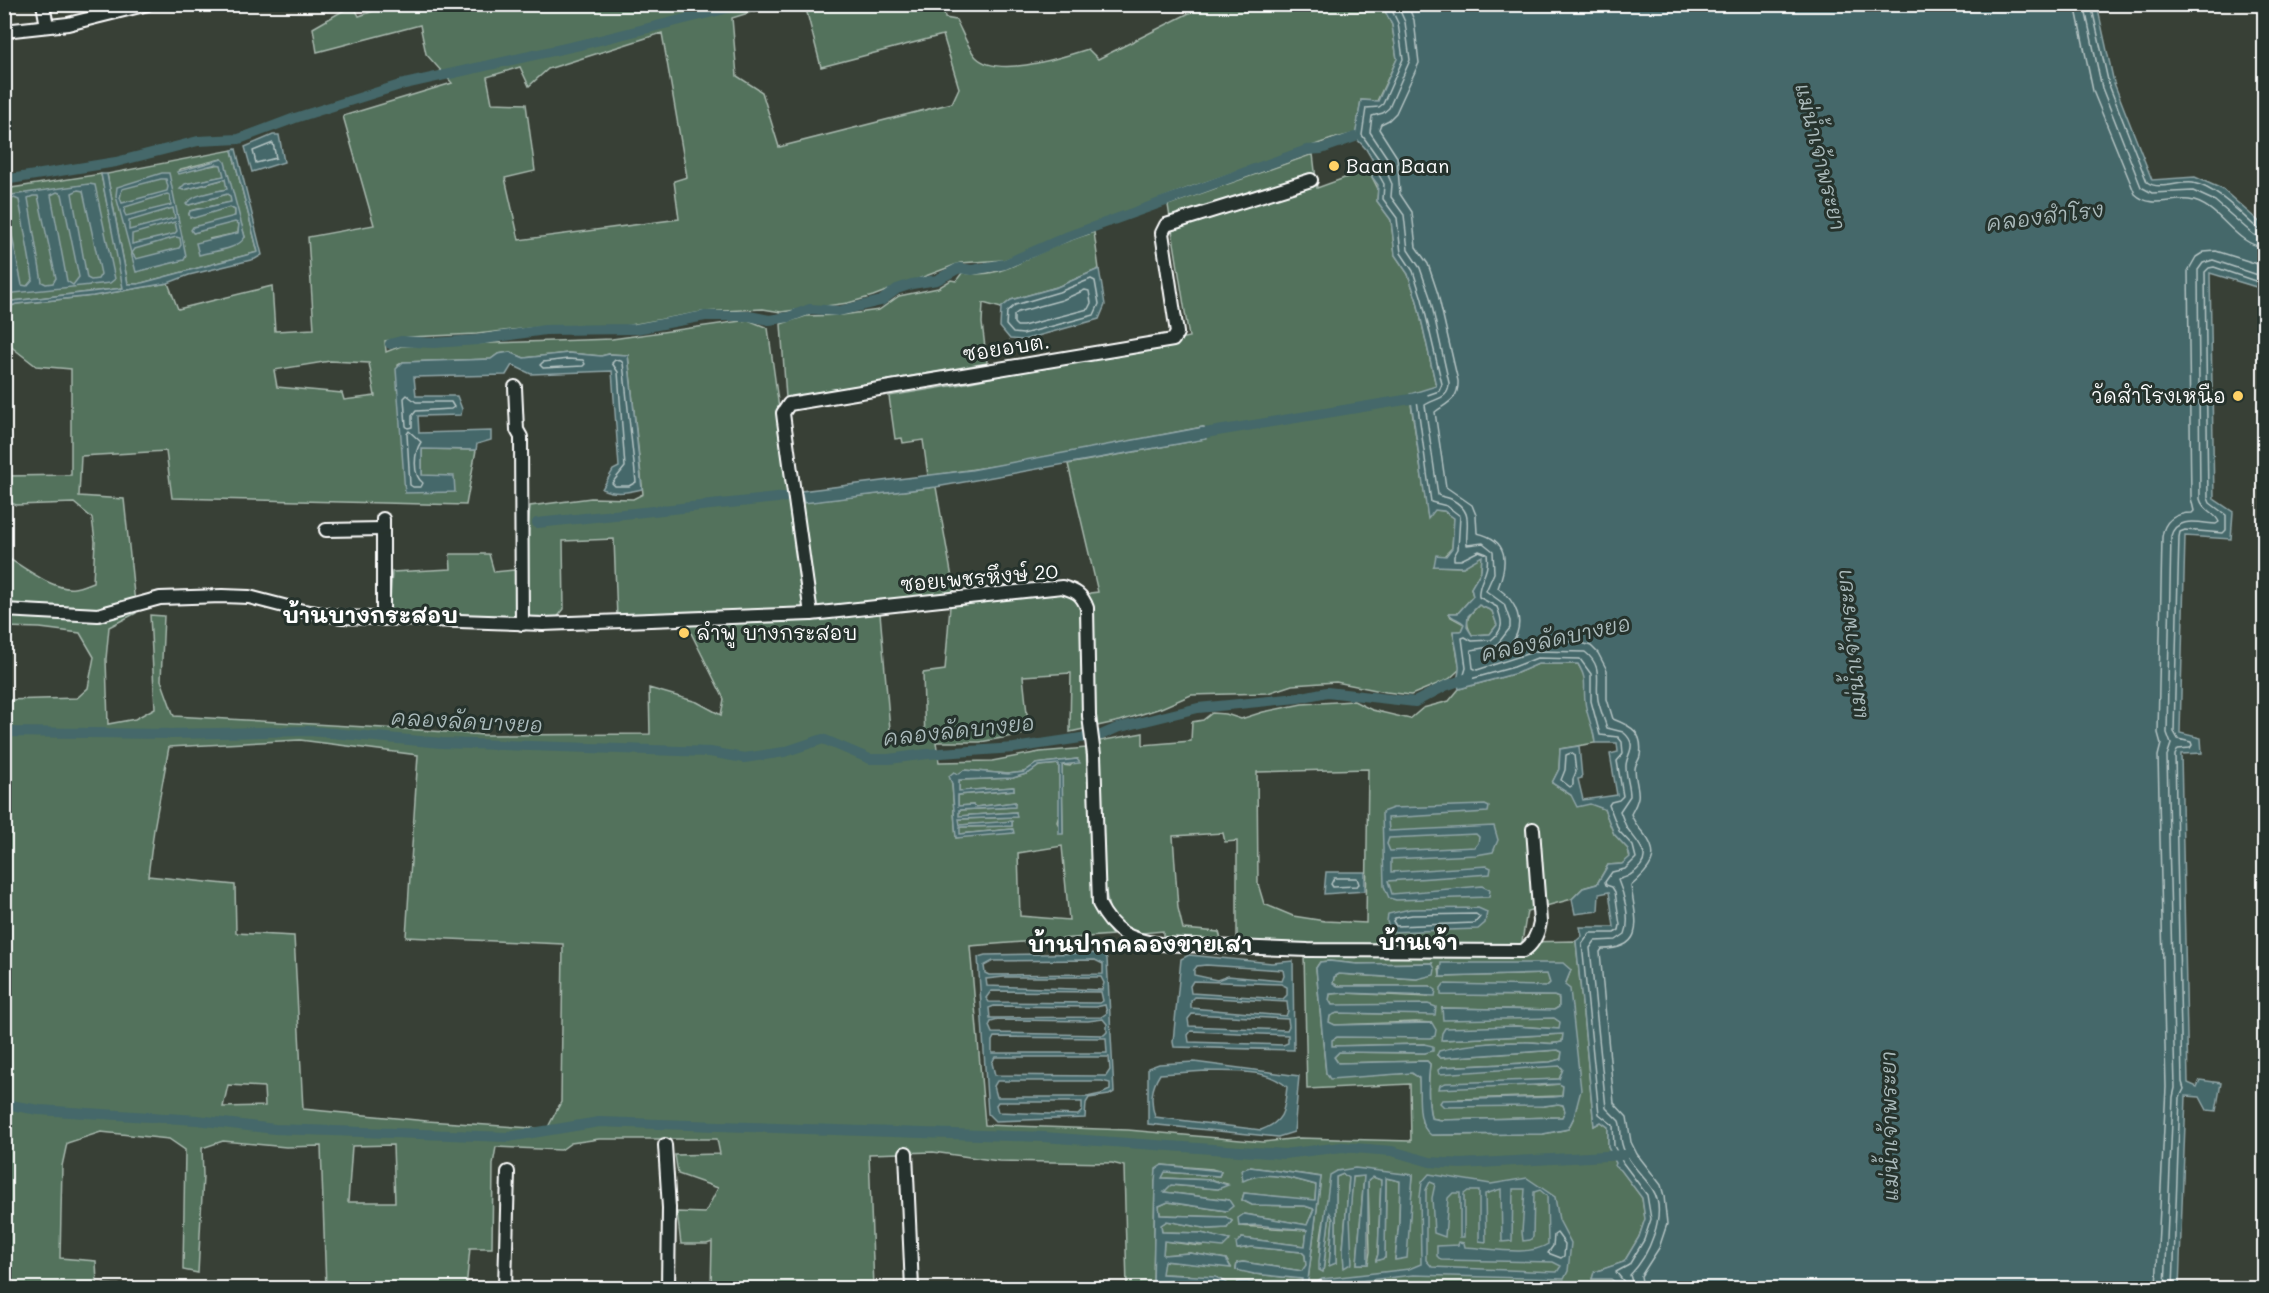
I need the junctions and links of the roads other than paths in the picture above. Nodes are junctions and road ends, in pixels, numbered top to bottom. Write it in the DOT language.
graph roads {
  1 [pos="43,4"];
  2 [pos="148,4"];
  3 [pos="47,26"];
  4 [pos="4,31"];
  5 [pos="1311,180"];
  6 [pos="515,387"];
  7 [pos="326,530"];
  8 [pos="4,610"];
  9 [pos="812,614"];
  10 [pos="383,619"];
  11 [pos="522,624"];
  12 [pos="1533,829"];
  13 [pos="665,1145"];
  14 [pos="906,1153"];
  15 [pos="508,1172"];
  16 [pos="505,1288"];
  17 [pos="668,1288"];
  18 [pos="912,1288"];
  1 -- 3 [label="street"];
  2 -- 3 [label="street"];
  3 -- 4 [label="street"];
  5 -- 9 [label="street, ซอยอบต."];
  6 -- 11 [label="street"];
  7 -- 10 [label="street"];
  8 -- 10 [label="street, ซอยเพชรหึงษ์ 20"];
  9 -- 11 [label="street, ซอยเพชรหึงษ์ 20"];
  9 -- 12 [label="street, ซอยเพชรหึงษ์ 20"];
  10 -- 11 [label="street, ซอยเพชรหึงษ์ 20"];
  13 -- 17 [label="street"];
  14 -- 18 [label="street"];
  15 -- 16 [label="street"];
}
